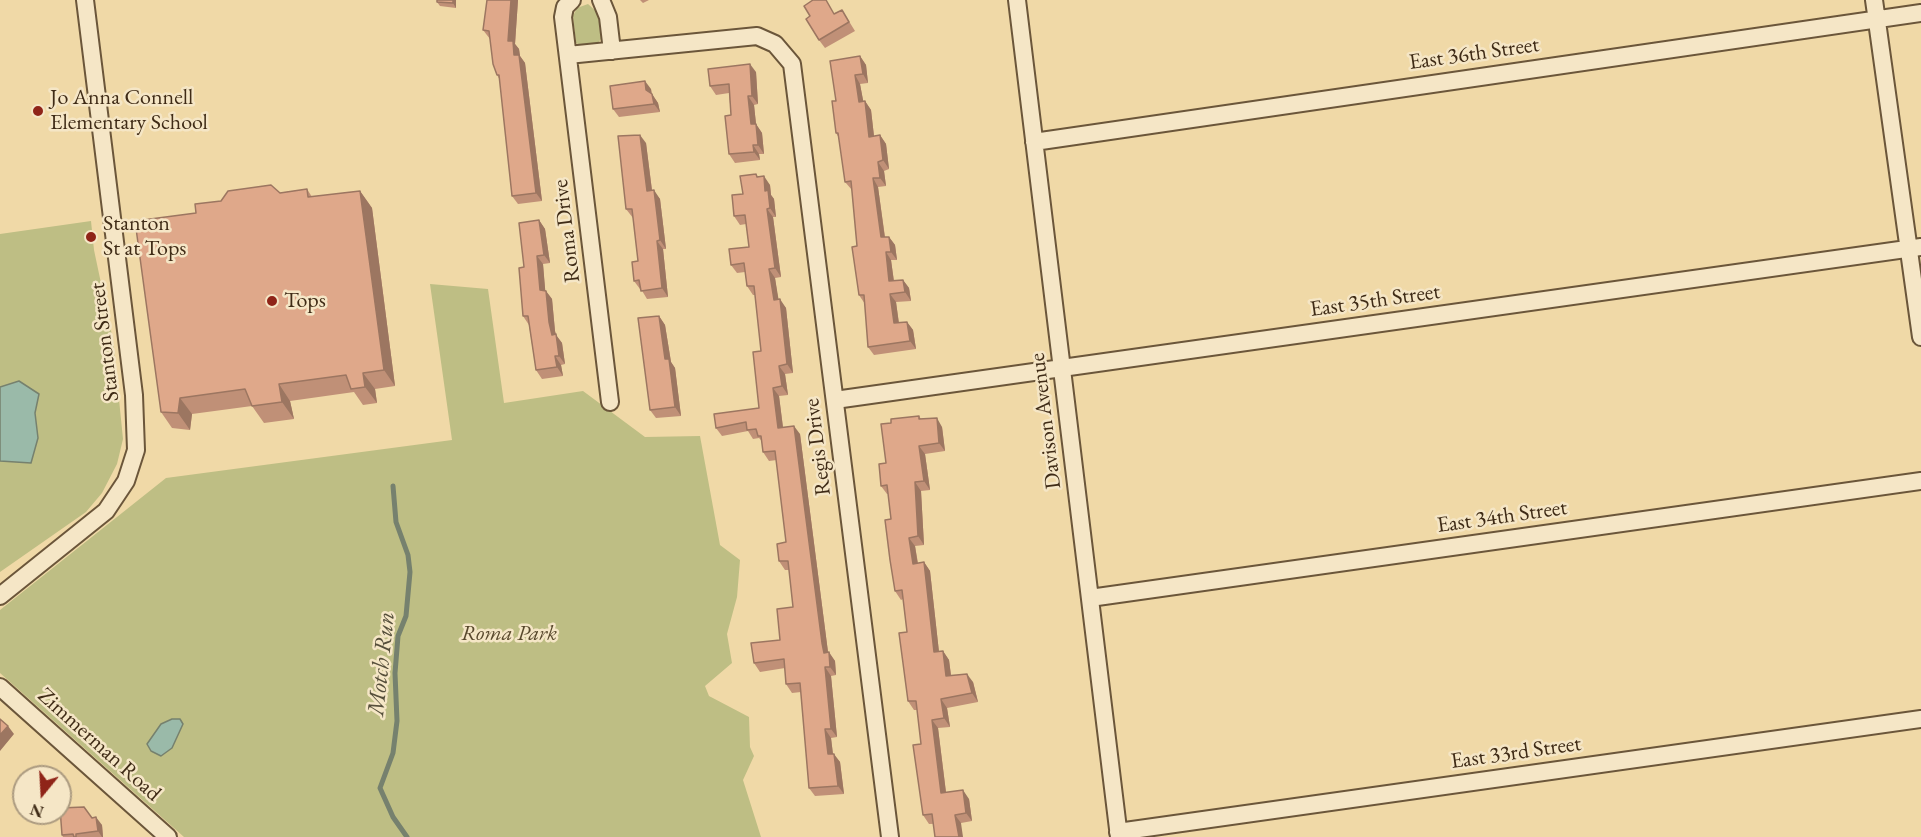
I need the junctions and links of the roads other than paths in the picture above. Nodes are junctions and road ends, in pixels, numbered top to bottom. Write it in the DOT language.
graph roads {
  1 [pos="85,0"];
  2 [pos="572,0"];
  3 [pos="601,0"];
  4 [pos="1017,0"];
  5 [pos="1874,0"];
  6 [pos="1921,13"];
  7 [pos="1877,20"];
  8 [pos="612,51"];
  9 [pos="568,55"];
  10 [pos="1034,142"];
  11 [pos="1914,248"];
  12 [pos="1921,337"];
  13 [pos="1063,368"];
  14 [pos="836,400"];
  15 [pos="610,402"];
  16 [pos="1921,481"];
  17 [pos="0,596"];
  18 [pos="1090,598"];
  19 [pos="0,687"];
  20 [pos="1921,719"];
  21 [pos="1118,834"];
  22 [pos="168,837"];
  23 [pos="890,837"];
  1 -- 17 [label="street, Stanton Street"];
  2 -- 9 [label="street, Roma Drive"];
  3 -- 8 [label="street"];
  4 -- 10 [label="street, Davison Avenue"];
  5 -- 7 [label="street"];
  6 -- 7 [label="street, East 36th Street"];
  7 -- 10 [label="street, East 36th Street"];
  7 -- 11 [label="street"];
  8 -- 9 [label="street"];
  8 -- 14 [label="street, Regis Drive"];
  9 -- 15 [label="street, Roma Drive"];
  10 -- 13 [label="street, Davison Avenue"];
  11 -- 12 [label="street"];
  11 -- 13 [label="street, East 35th Street"];
  13 -- 14 [label="street, East 35th Street"];
  13 -- 18 [label="street, Davison Avenue"];
  14 -- 23 [label="street, Regis Drive"];
  16 -- 18 [label="street, East 34th Street"];
  18 -- 21 [label="street, Davison Avenue"];
  19 -- 22 [label="street, Zimmerman Road"];
  20 -- 21 [label="street, East 33rd Street"];
}
